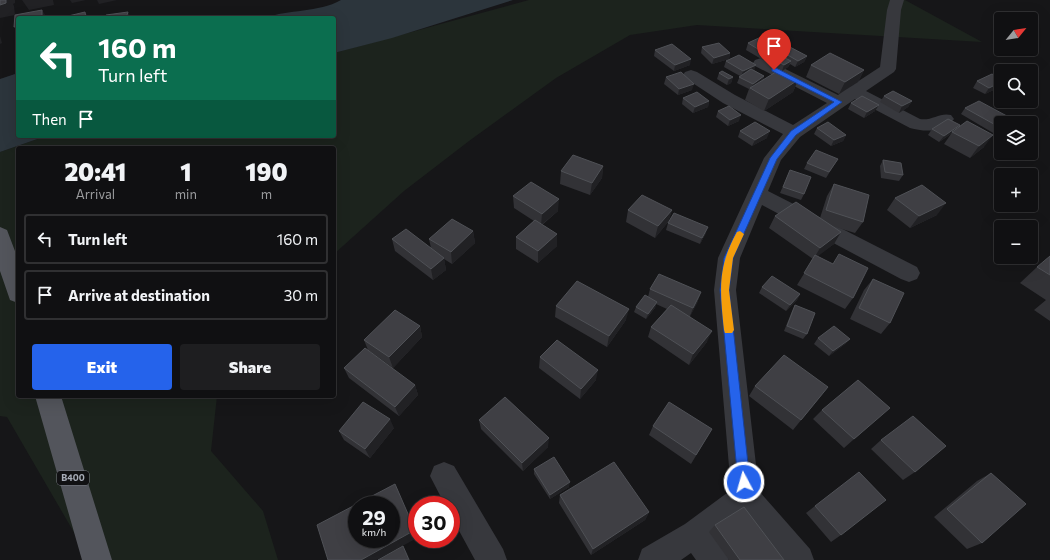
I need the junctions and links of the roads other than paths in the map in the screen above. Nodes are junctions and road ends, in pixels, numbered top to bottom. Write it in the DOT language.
graph roads {
  1 [pos="897,0"];
  2 [pos="761,63"];
  3 [pos="691,75"];
  4 [pos="846,97"];
  5 [pos="945,119"];
  6 [pos="794,133"];
  7 [pos="758,194"];
  8 [pos="0,235"];
  9 [pos="909,272"];
  10 [pos="16,287"];
  11 [pos="49,398"];
  12 [pos="444,476"];
  13 [pos="746,497"];
  14 [pos="695,534"];
  15 [pos="97,560"];
  16 [pos="492,560"];
  17 [pos="653,560"];
  18 [pos="714,560"];
  19 [pos="799,560"];
  1 -- 4 [label="street"];
  2 -- 4 [label="street"];
  3 -- 6 [label="street"];
  4 -- 5 [label="street"];
  4 -- 6 [label="street"];
  6 -- 7 [label="street"];
  7 -- 9 [label="street"];
  7 -- 13 [label="street"];
  8 -- 10 [label="main road"];
  11 -- 15 [label="main road, B400"];
  12 -- 16 [label="street"];
  13 -- 14 [label="street"];
  13 -- 19 [label="street"];
  14 -- 17 [label="street"];
  14 -- 18 [label="street"];
}
